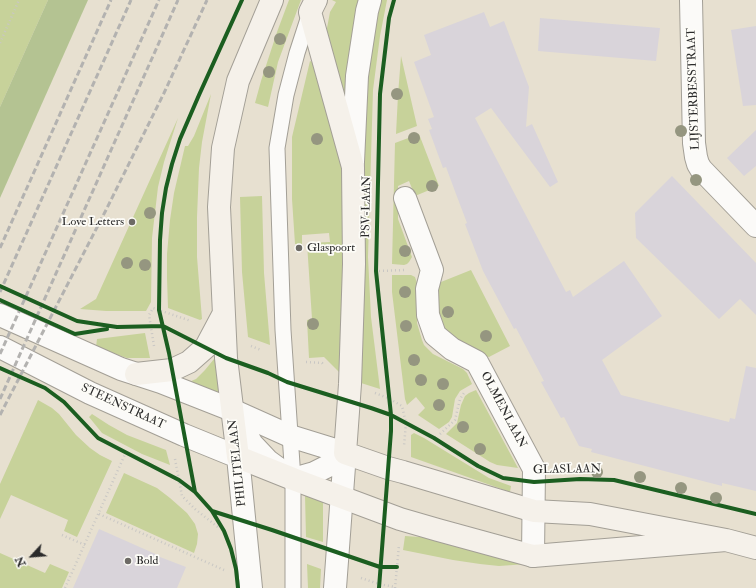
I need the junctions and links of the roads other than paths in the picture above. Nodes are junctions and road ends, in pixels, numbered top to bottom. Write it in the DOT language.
graph roads {
  1 [pos="272,0"];
  2 [pos="370,0"];
  3 [pos="690,0"];
  4 [pos="313,6"];
  5 [pos="353,167"];
  6 [pos="405,198"];
  7 [pos="756,226"];
  8 [pos="0,315"];
  9 [pos="223,315"];
  10 [pos="0,347"];
  11 [pos="136,374"];
  12 [pos="232,410"];
  13 [pos="290,436"];
  14 [pos="245,450"];
  15 [pos="345,453"];
  16 [pos="292,480"];
  17 [pos="341,497"];
  18 [pos="534,511"];
  19 [pos="726,540"];
  20 [pos="756,548"];
  21 [pos="533,556"];
  22 [pos="251,588"];
  23 [pos="293,588"];
  24 [pos="335,588"];
  1 -- 9 [label="main road"];
  2 -- 5 [label="street, PSV-LAAN"];
  3 -- 7 [label="street, LIJSTERBESSTRAAT"];
  4 -- 5 [label="main road, PSV-LAAN"];
  4 -- 13 [label="lane, PSV-LAAN"];
  5 -- 15 [label="main road, PSV-LAAN"];
  6 -- 18 [label="street, OLMENLAAN"];
  8 -- 11 [label="street"];
  9 -- 11 [label="main road"];
  9 -- 12 [label="main road"];
  10 -- 14 [label="street, STEENSTRAAT"];
  11 -- 12 [label="street"];
  12 -- 13 [label="street"];
  12 -- 14 [label="main road, PHILITELAAN"];
  13 -- 14 [label="street"];
  13 -- 15 [label="street"];
  13 -- 16 [label="lane"];
  14 -- 16 [label="main road, STEENSTRAAT"];
  14 -- 22 [label="street, PHILITELAAN"];
  15 -- 16 [label="street"];
  15 -- 17 [label="street"];
  15 -- 18 [label="main road"];
  16 -- 17 [label="main road"];
  16 -- 23 [label="lane"];
  17 -- 21 [label="main road"];
  17 -- 24 [label="street"];
  18 -- 19 [label="main road"];
  18 -- 21 [label="street, OLMENLAAN"];
  19 -- 20 [label="main road"];
  19 -- 21 [label="main road"];
}
